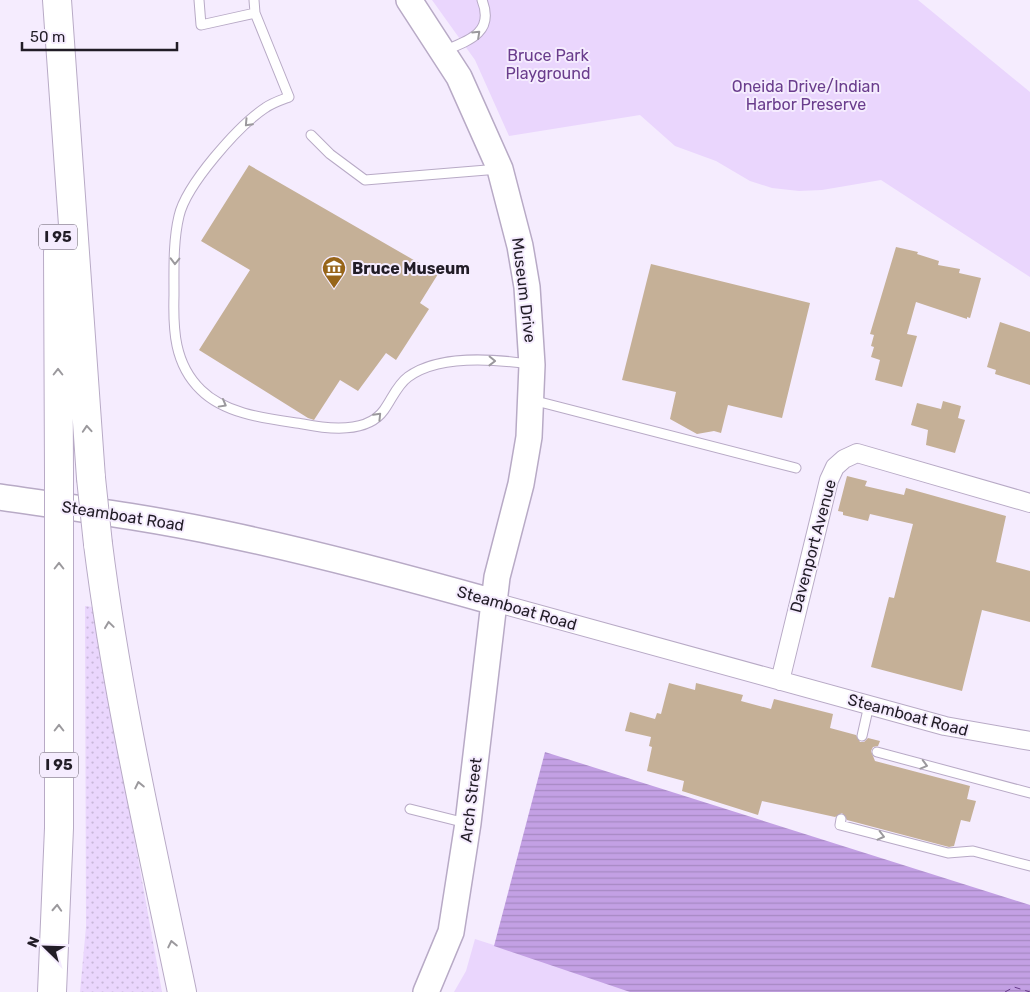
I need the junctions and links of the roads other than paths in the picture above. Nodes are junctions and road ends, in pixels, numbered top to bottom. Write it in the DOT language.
graph roads {
  1 [pos="57,0"];
  2 [pos="199,0"];
  3 [pos="254,0"];
  4 [pos="409,0"];
  5 [pos="482,0"];
  6 [pos="255,13"];
  7 [pos="443,51"];
  8 [pos="311,135"];
  9 [pos="500,169"];
  10 [pos="532,364"];
  11 [pos="531,400"];
  12 [pos="796,468"];
  13 [pos="0,497"];
  14 [pos="1030,503"];
  15 [pos="494,602"];
  16 [pos="780,681"];
  17 [pos="869,705"];
  18 [pos="862,736"];
  19 [pos="1030,739"];
  20 [pos="877,752"];
  21 [pos="1030,793"];
  22 [pos="410,808"];
  23 [pos="842,819"];
  24 [pos="468,823"];
  25 [pos="1030,866"];
  26 [pos="52,992"];
  27 [pos="182,992"];
  28 [pos="426,992"];
  26 -- 1 [label="highway, I 95, one-way, bridge"];
  27 -- 1 [label="highway, one-way, bridge"];
  2 -- 6 [label="lane"];
  3 -- 6 [label="lane"];
  4 -- 7 [label="main road, Museum Drive"];
  7 -- 5 [label="lane, one-way"];
  6 -- 10 [label="lane, one-way"];
  7 -- 9 [label="main road, Museum Drive"];
  8 -- 9 [label="lane"];
  9 -- 10 [label="main road, Museum Drive"];
  10 -- 11 [label="main road, Museum Drive"];
  11 -- 12 [label="lane"];
  11 -- 15 [label="main road, Museum Drive"];
  13 -- 15 [label="main road, Steamboat Road"];
  14 -- 16 [label="street, Davenport Avenue"];
  15 -- 16 [label="street, Steamboat Road"];
  15 -- 24 [label="main road, Arch Street"];
  16 -- 17 [label="street, Steamboat Road"];
  17 -- 18 [label="lane"];
  17 -- 19 [label="street, Steamboat Road"];
  20 -- 21 [label="lane, one-way"];
  22 -- 24 [label="lane"];
  23 -- 25 [label="lane, one-way"];
  24 -- 28 [label="main road, Arch Street"];
}
